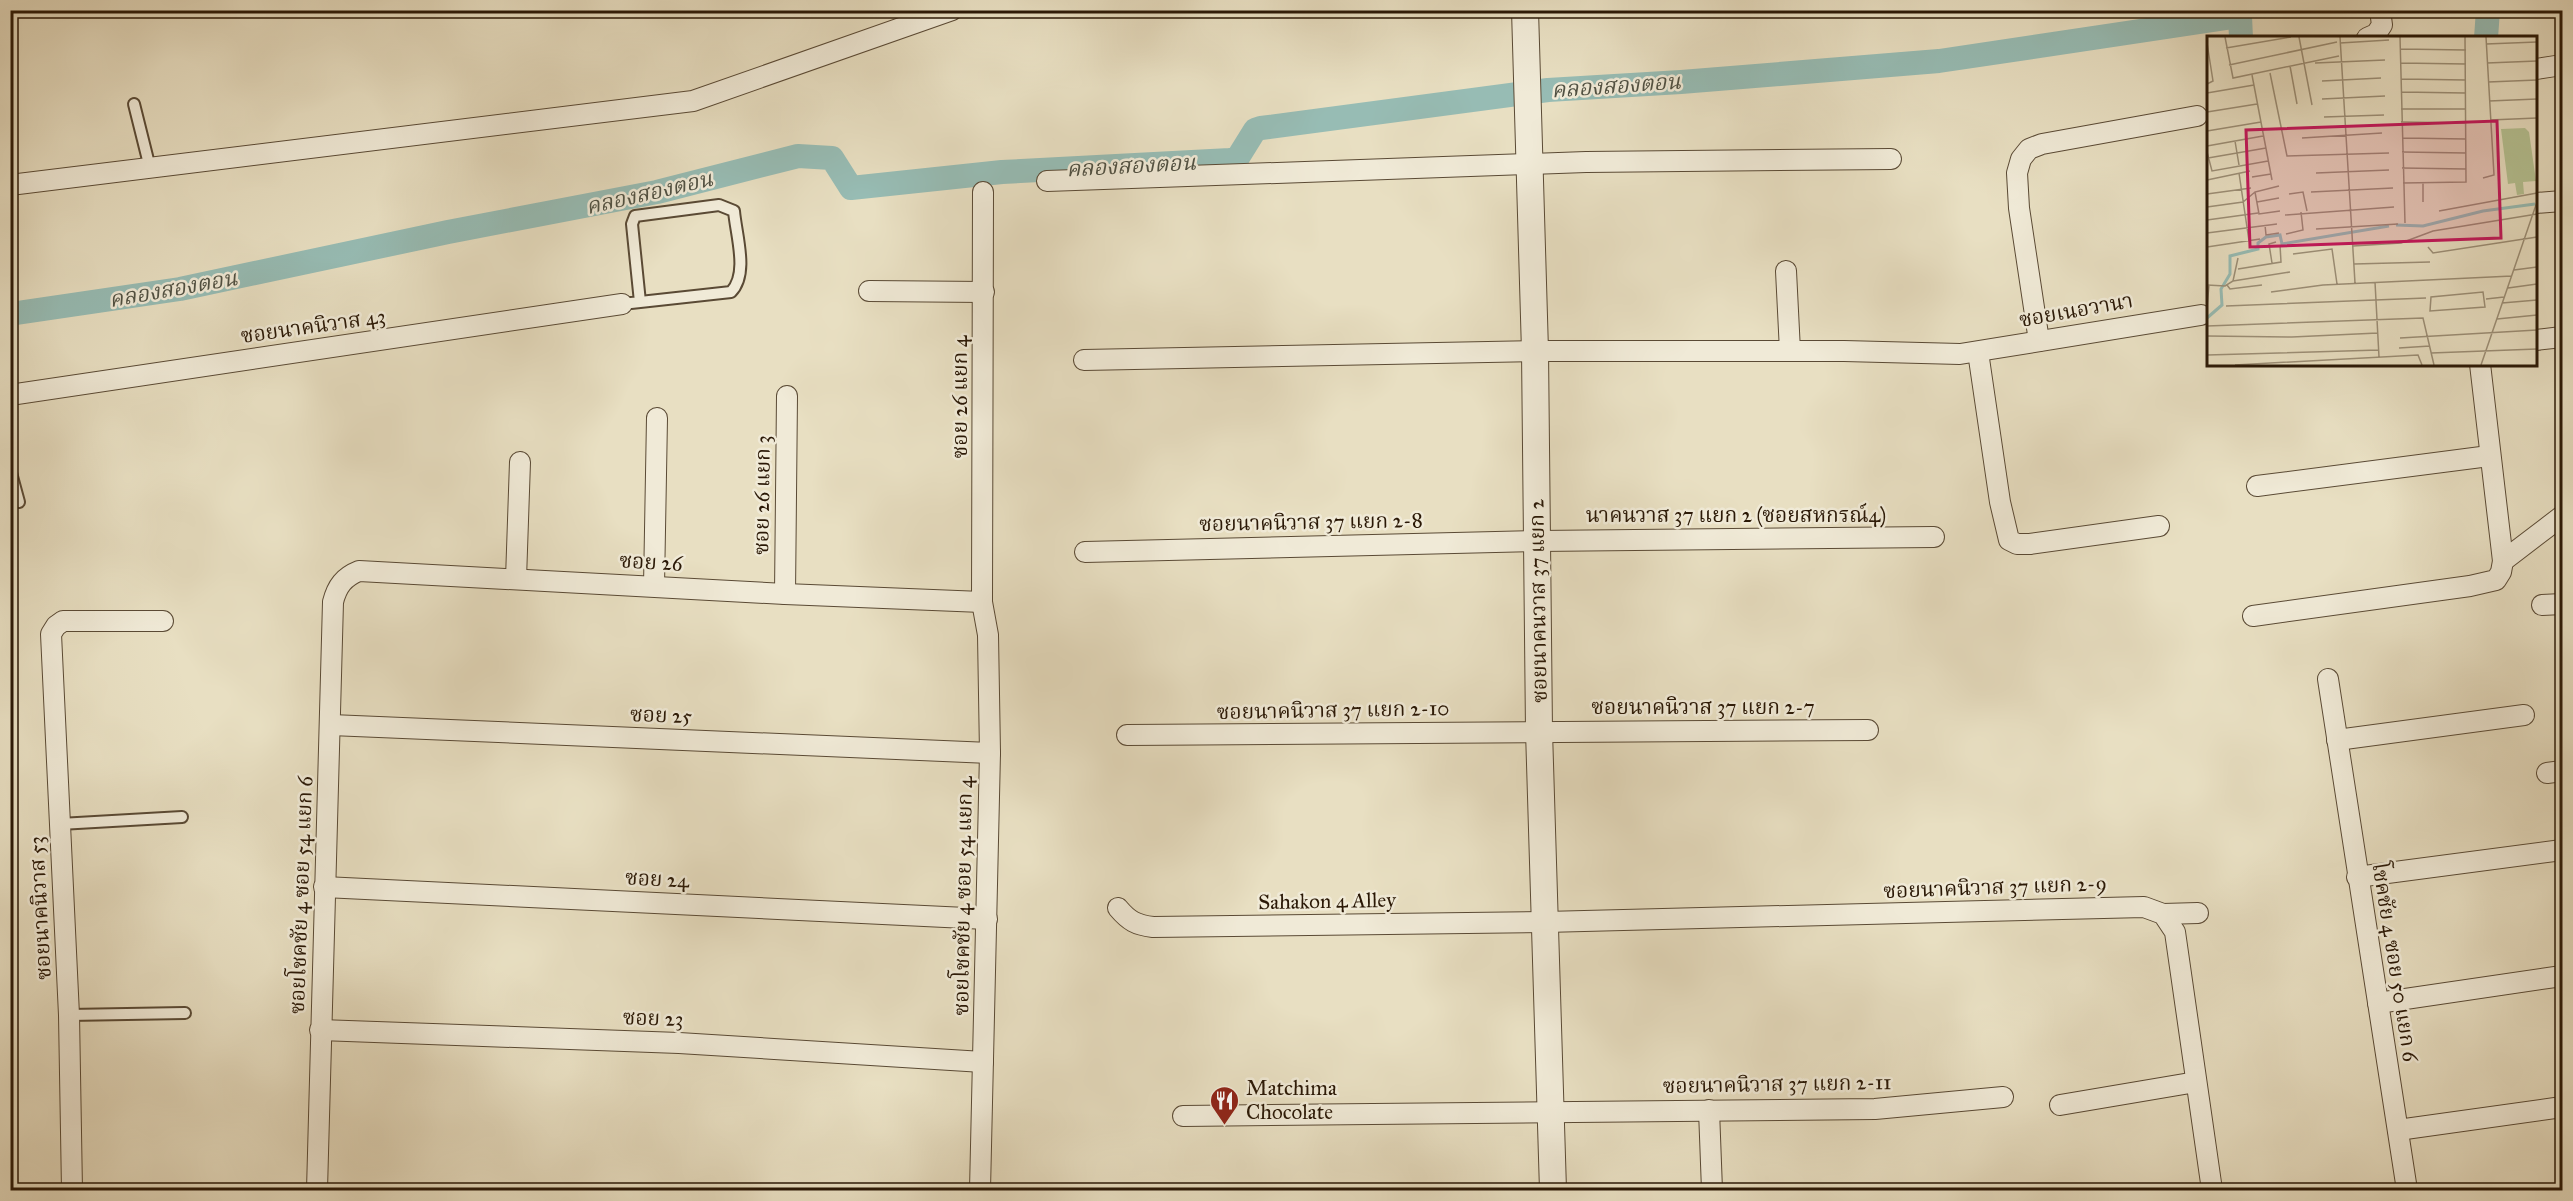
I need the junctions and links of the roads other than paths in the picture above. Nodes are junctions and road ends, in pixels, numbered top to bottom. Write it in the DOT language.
graph roads {
  1 [pos="952,10"];
  2 [pos="1525,10"];
  3 [pos="2380,10"];
  4 [pos="2372,36"];
  5 [pos="2562,65"];
  6 [pos="2537,69"];
  7 [pos="134,104"];
  8 [pos="2197,116"];
  9 [pos="1891,159"];
  10 [pos="1531,165"];
  11 [pos="150,168"];
  12 [pos="1047,181"];
  13 [pos="10,185"];
  14 [pos="984,192"];
  15 [pos="2562,201"];
  16 [pos="2537,203"];
  17 [pos="1786,271"];
  18 [pos="868,291"];
  19 [pos="984,292"];
  20 [pos="631,303"];
  21 [pos="2201,315"];
  22 [pos="2562,338"];
  23 [pos="2537,340"];
  24 [pos="2039,341"];
  25 [pos="1535,351"];
  26 [pos="1790,351"];
  27 [pos="1969,353"];
  28 [pos="1084,360"];
  29 [pos="2480,366"];
  30 [pos="10,395"];
  31 [pos="787,396"];
  32 [pos="657,418"];
  33 [pos="2489,456"];
  34 [pos="520,462"];
  35 [pos="10,469"];
  36 [pos="2257,486"];
  37 [pos="18,502"];
  38 [pos="2562,516"];
  39 [pos="2158,525"];
  40 [pos="1934,537"];
  41 [pos="1538,541"];
  42 [pos="1085,552"];
  43 [pos="2503,561"];
  44 [pos="516,579"];
  45 [pos="654,586"];
  46 [pos="785,594"];
  47 [pos="333,602"];
  48 [pos="982,602"];
  49 [pos="2562,604"];
  50 [pos="2542,606"];
  51 [pos="2253,616"];
  52 [pos="163,621"];
  53 [pos="2328,679"];
  54 [pos="2524,715"];
  55 [pos="331,725"];
  56 [pos="1868,730"];
  57 [pos="1539,731"];
  58 [pos="1127,735"];
  59 [pos="2337,740"];
  60 [pos="990,753"];
  61 [pos="182,817"];
  62 [pos="60,824"];
  63 [pos="2562,850"];
  64 [pos="2357,877"];
  65 [pos="324,887"];
  66 [pos="1118,908"];
  67 [pos="2198,913"];
  68 [pos="2163,914"];
  69 [pos="987,919"];
  70 [pos="1545,922"];
  71 [pos="2562,976"];
  72 [pos="2378,1003"];
  73 [pos="185,1013"];
  74 [pos="69,1015"];
  75 [pos="320,1030"];
  76 [pos="983,1062"];
  77 [pos="2196,1082"];
  78 [pos="2003,1097"];
  79 [pos="2060,1104"];
  80 [pos="2562,1107"];
  81 [pos="1708,1110"];
  82 [pos="1551,1112"];
  83 [pos="1183,1116"];
  84 [pos="2398,1130"];
  85 [pos="72,1191"];
  86 [pos="317,1191"];
  87 [pos="980,1191"];
  88 [pos="1552,1191"];
  89 [pos="1712,1191"];
  90 [pos="2212,1191"];
  91 [pos="2407,1191"];
  1 -- 11 [label="street"];
  2 -- 10 [label="street, ซอยนาคนวาส 37 แยก 2"];
  3 -- 4 [label="street"];
  5 -- 6 [label="street"];
  7 -- 11 [label="lane"];
  8 -- 24 [label="street"];
  9 -- 10 [label="street"];
  10 -- 12 [label="street"];
  10 -- 25 [label="street, ซอยนาคนวาส 37 แยก 2"];
  11 -- 13 [label="street"];
  14 -- 19 [label="street, ซอย 26 แยก 4"];
  15 -- 16 [label="street"];
  17 -- 26 [label="street"];
  18 -- 19 [label="street"];
  19 -- 48 [label="street, ซอย 26 แยก 4"];
  20 -- 20 [label="lane"];
  20 -- 30 [label="street, ซอยนาคนิวาส 43"];
  21 -- 24 [label="street, ซอยเนอวานา"];
  22 -- 23 [label="street"];
  24 -- 27 [label="street, ซอยเนอวานา"];
  25 -- 26 [label="street, ซอยเนอวานา"];
  25 -- 28 [label="street, ซอยเนอวานา"];
  25 -- 41 [label="street, ซอยนาคนวาส 37 แยก 2"];
  26 -- 27 [label="street, ซอยเนอวานา"];
  27 -- 39 [label="street"];
  29 -- 33 [label="street"];
  31 -- 46 [label="street, ซอย 26 แยก 3"];
  32 -- 45 [label="street"];
  33 -- 36 [label="street"];
  33 -- 43 [label="street"];
  34 -- 44 [label="street"];
  35 -- 37 [label="lane"];
  38 -- 43 [label="street"];
  40 -- 41 [label="street, นาคนวาส 37 แยก 2 (ซอยสหกรณ์4)"];
  41 -- 42 [label="street, ซอยนาคนิวาส 37 แยก 2-8"];
  41 -- 57 [label="street, ซอยนาคนวาส 37 แยก 2"];
  43 -- 51 [label="street"];
  44 -- 45 [label="street, ซอย 26"];
  44 -- 47 [label="street, ซอย 26"];
  45 -- 46 [label="street, ซอย 26"];
  46 -- 48 [label="street, ซอย 26"];
  47 -- 55 [label="street, ซอยโชคชัย 4 ซอย 54 แยก 6"];
  48 -- 60 [label="street, ซอยโชคชัย 4 ซอย 54 แยก 4"];
  49 -- 50 [label="street"];
  52 -- 62 [label="street, ซอยนาคนิวาส 53"];
  53 -- 59 [label="street, โชคชัย 4 ซอย 50 แยก 6"];
  54 -- 59 [label="street"];
  55 -- 60 [label="street, ซอย 25"];
  55 -- 65 [label="street, ซอยโชคชัย 4 ซอย 54 แยก 6"];
  56 -- 57 [label="street, ซอยนาคนิวาส 37 แยก 2-7"];
  57 -- 58 [label="street, ซอยนาคนิวาส 37 แยก 2-10"];
  57 -- 70 [label="street, ซอยนาคนวาส 37 แยก 2"];
  59 -- 64 [label="street, โชคชัย 4 ซอย 50 แยก 6"];
  60 -- 69 [label="street, ซอยโชคชัย 4 ซอย 54 แยก 4"];
  61 -- 62 [label="lane"];
  62 -- 74 [label="street, ซอยนาคนิวาส 53"];
  63 -- 64 [label="street"];
  64 -- 72 [label="street, โชคชัย 4 ซอย 50 แยก 6"];
  65 -- 69 [label="street, ซอย 24"];
  65 -- 75 [label="street, ซอยโชคชัย 4 ซอย 54 แยก 6"];
  66 -- 70 [label="street, Sahakon 4 Alley"];
  67 -- 68 [label="street"];
  68 -- 70 [label="street, ซอยนาคนิวาส 37 แยก 2-9"];
  68 -- 77 [label="street"];
  69 -- 76 [label="street, ซอยโชคชัย 4 ซอย 54 แยก 4"];
  70 -- 82 [label="street, ซอยนาคนวาส 37 แยก 2"];
  71 -- 72 [label="street"];
  72 -- 84 [label="street, โชคชัย 4 ซอย 50 แยก 6"];
  73 -- 74 [label="lane"];
  74 -- 85 [label="street, ซอยนาคนิวาส 53"];
  75 -- 76 [label="street, ซอย 23"];
  75 -- 86 [label="street, ซอยโชคชัย 4 ซอย 54 แยก 6"];
  76 -- 87 [label="street, ซอยโชคชัย 4 ซอย 54 แยก 4"];
  77 -- 79 [label="street"];
  77 -- 90 [label="street"];
  78 -- 81 [label="street, ซอยนาคนิวาส 37 แยก 2-11"];
  80 -- 84 [label="street"];
  81 -- 82 [label="street, ซอยนาคนิวาส 37 แยก 2-11"];
  81 -- 89 [label="street"];
  82 -- 83 [label="street"];
  82 -- 88 [label="street, ซอยนาคนวาส 37 แยก 2"];
  84 -- 91 [label="street, โชคชัย 4 ซอย 50 แยก 6"];
}
